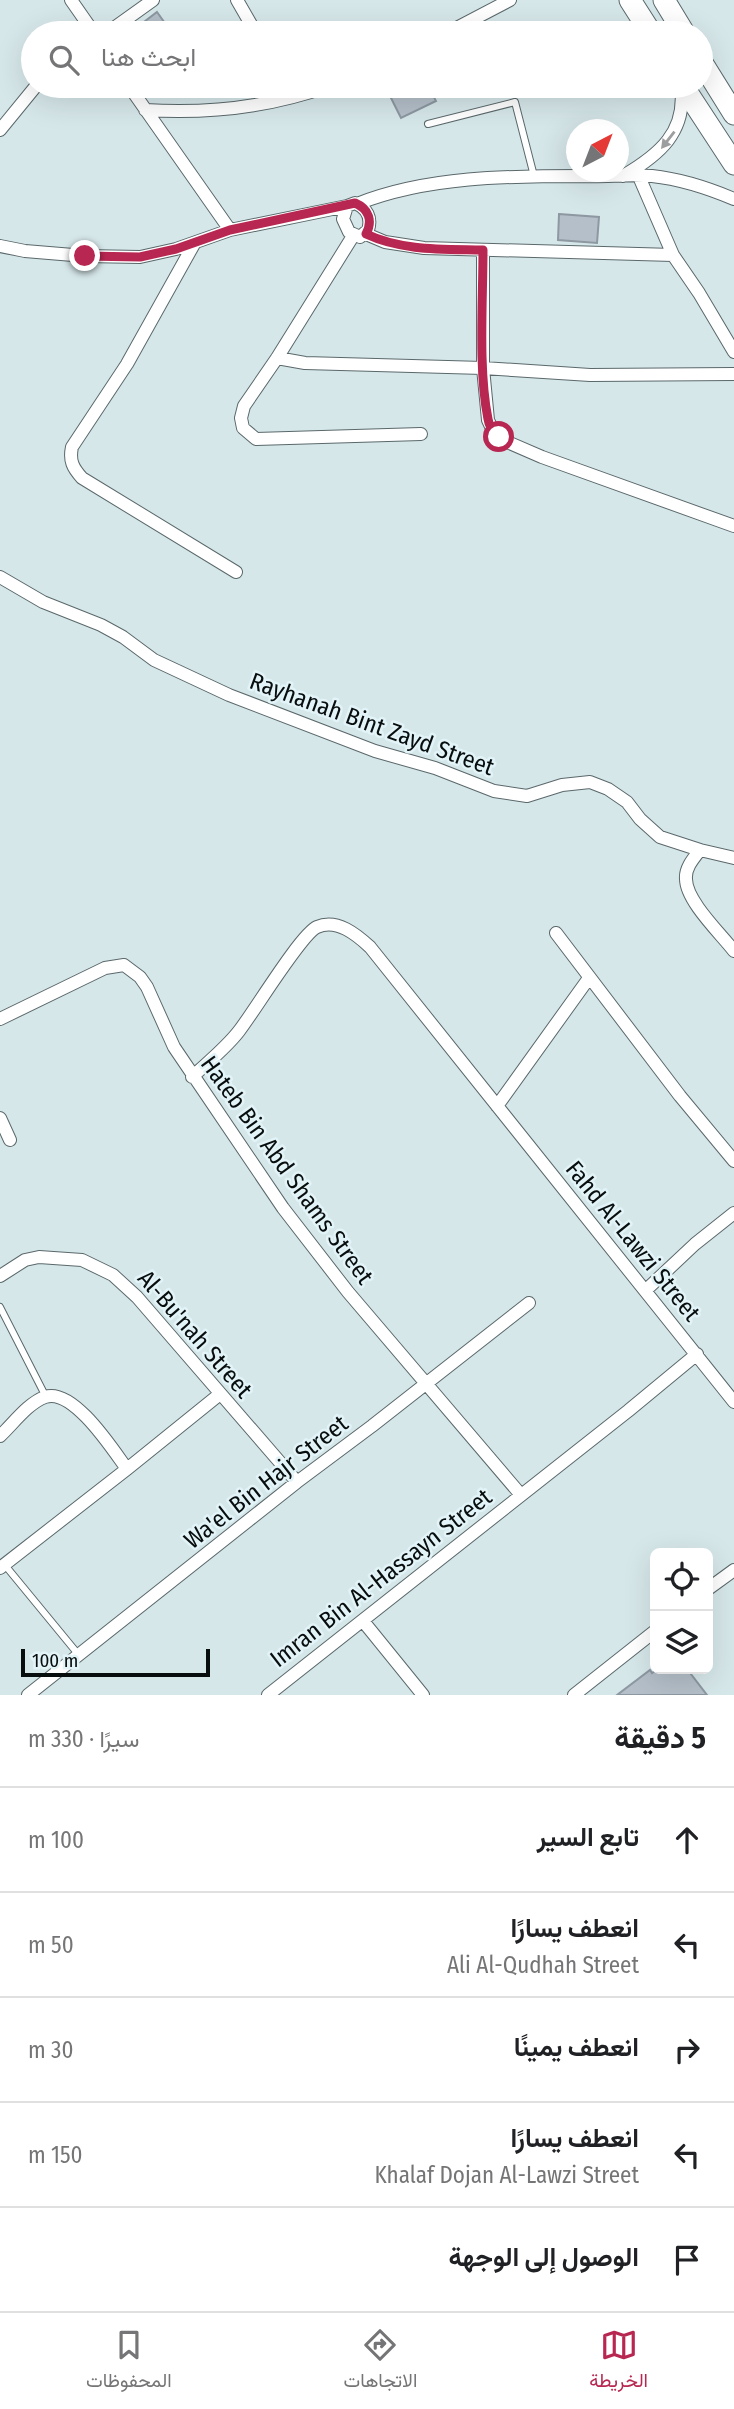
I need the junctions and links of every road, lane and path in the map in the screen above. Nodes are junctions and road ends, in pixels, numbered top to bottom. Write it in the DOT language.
graph roads {
  1 [pos="71,0"];
  2 [pos="153,0"];
  3 [pos="237,0"];
  4 [pos="510,0"];
  5 [pos="630,0"];
  6 [pos="664,0"];
  7 [pos="82,21"];
  8 [pos="124,21"];
  9 [pos="249,21"];
  10 [pos="470,21"];
  11 [pos="643,21"];
  12 [pos="677,21"];
  13 [pos="713,80"];
  14 [pos="26,98"];
  15 [pos="137,98"];
  16 [pos="288,98"];
  17 [pos="682,98"];
  18 [pos="690,98"];
  19 [pos="145,110"];
  20 [pos="734,114"];
  21 [pos="428,124"];
  22 [pos="0,130"];
  23 [pos="734,164"];
  24 [pos="637,173"];
  25 [pos="534,176"];
  26 [pos="734,200"];
  27 [pos="352,205"];
  28 [pos="230,230"];
  29 [pos="359,235"];
  30 [pos="194,244"];
  31 [pos="0,246"];
  32 [pos="483,250"];
  33 [pos="673,255"];
  34 [pos="734,352"];
  35 [pos="277,358"];
  36 [pos="484,368"];
  37 [pos="734,374"];
  38 [pos="421,434"];
  39 [pos="734,526"];
  40 [pos="236,572"];
  41 [pos="0,577"];
  42 [pos="700,850"];
  43 [pos="734,858"];
  44 [pos="556,933"];
  45 [pos="734,951"];
  46 [pos="589,978"];
  47 [pos="0,1019"];
  48 [pos="192,1076"];
  49 [pos="497,1107"];
  50 [pos="0,1118"];
  51 [pos="10,1140"];
  52 [pos="734,1161"];
  53 [pos="734,1213"];
  54 [pos="0,1276"];
  55 [pos="646,1290"];
  56 [pos="529,1303"];
  57 [pos="0,1307"];
  58 [pos="697,1354"];
  59 [pos="426,1382"];
  60 [pos="220,1394"];
  61 [pos="46,1397"];
  62 [pos="734,1402"];
  63 [pos="0,1436"];
  64 [pos="127,1469"];
  65 [pos="296,1482"];
  66 [pos="521,1495"];
  67 [pos="2,1566"];
  68 [pos="734,1570"];
  69 [pos="713,1585"];
  70 [pos="363,1621"];
  71 [pos="650,1635"];
  72 [pos="78,1654"];
  73 [pos="28,1695"];
  74 [pos="268,1695"];
  75 [pos="424,1695"];
  76 [pos="574,1695"];
  1 -- 7 [label="street"];
  2 -- 8 [label="street"];
  3 -- 9 [label="street"];
  4 -- 10 [label="street"];
  5 -- 11 [label="highway"];
  6 -- 12 [label="highway"];
  13 -- 20 [label="highway"];
  14 -- 22 [label="street"];
  15 -- 19 [label="street"];
  16 -- 19 [label="street"];
  17 -- 24 [label="street, one-way"];
  18 -- 23 [label="highway"];
  19 -- 28 [label="street"];
  21 -- 25 [label="lane"];
  24 -- 25 [label="street"];
  24 -- 26 [label="street"];
  24 -- 33 [label="street"];
  25 -- 27 [label="street"];
  27 -- 28 [label="street"];
  27 -- 29 [label="street"];
  27 -- 29 [label="street"];
  28 -- 30 [label="street"];
  29 -- 32 [label="street"];
  29 -- 35 [label="street"];
  30 -- 31 [label="street"];
  30 -- 40 [label="street"];
  32 -- 33 [label="street"];
  32 -- 36 [label="street"];
  33 -- 34 [label="street"];
  35 -- 36 [label="street"];
  35 -- 38 [label="street"];
  36 -- 37 [label="street"];
  36 -- 39 [label="street"];
  41 -- 42 [label="street, Rayhanah Bint Zayd Street"];
  42 -- 43 [label="street, Rayhanah Bint Zayd Street"];
  42 -- 45 [label="street"];
  44 -- 46 [label="street"];
  46 -- 49 [label="street"];
  46 -- 52 [label="street"];
  47 -- 48 [label="street, Hateb Bin Abd Shams Street"];
  48 -- 49 [label="street, Fahd Al-Lawzi Street"];
  48 -- 59 [label="street, Hateb Bin Abd Shams Street"];
  49 -- 55 [label="street, Fahd Al-Lawzi Street"];
  50 -- 51 [label="street"];
  53 -- 55 [label="street"];
  54 -- 60 [label="street, Al-Bu'nah Street"];
  55 -- 58 [label="street, Fahd Al-Lawzi Street"];
  56 -- 59 [label="street, Wa'el Bin Hajr Street"];
  57 -- 61 [label="lane"];
  58 -- 62 [label="street, Fahd Al-Lawzi Street"];
  58 -- 66 [label="street, Imran Bin Al-Hassayn Street"];
  59 -- 65 [label="street, Wa'el Bin Hajr Street"];
  59 -- 66 [label="street, Hateb Bin Abd Shams Street"];
  60 -- 64 [label="street"];
  60 -- 65 [label="street, Al-Bu'nah Street"];
  61 -- 63 [label="street"];
  61 -- 64 [label="street"];
  64 -- 67 [label="street"];
  65 -- 72 [label="street, Wa'el Bin Hajr Street"];
  66 -- 70 [label="street, Imran Bin Al-Hassayn Street"];
  67 -- 72 [label="lane"];
  68 -- 69 [label="street"];
  70 -- 74 [label="street, Imran Bin Al-Hassayn Street"];
  70 -- 75 [label="street"];
  71 -- 76 [label="street"];
  72 -- 73 [label="street, Wa'el Bin Hajr Street"];
}
